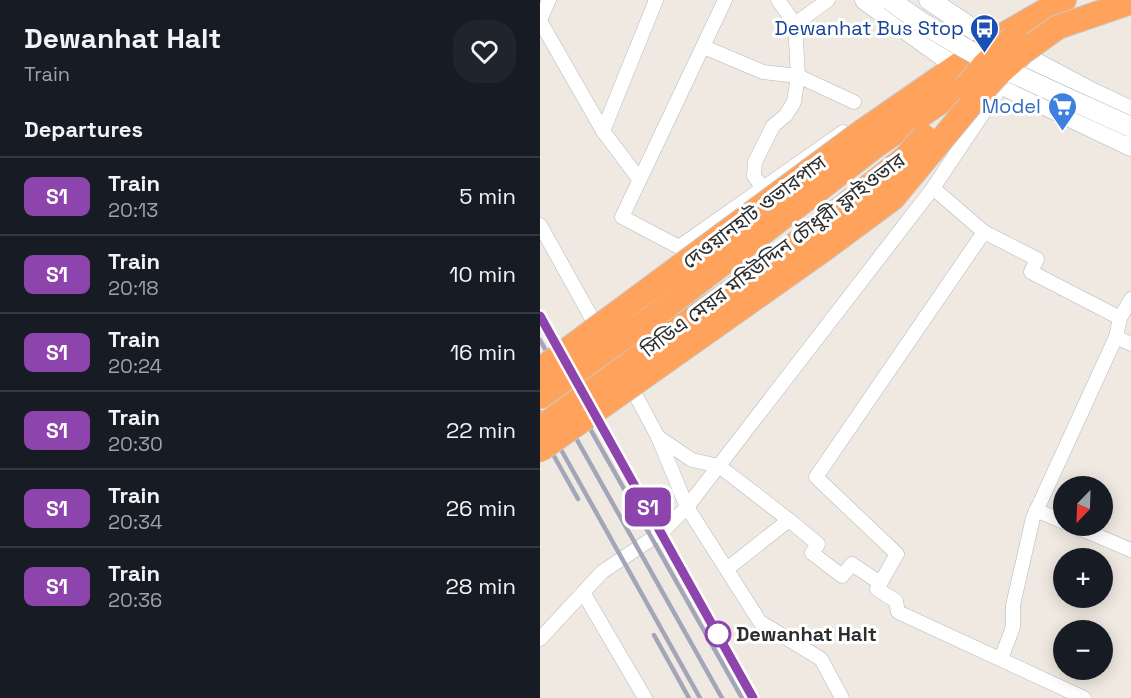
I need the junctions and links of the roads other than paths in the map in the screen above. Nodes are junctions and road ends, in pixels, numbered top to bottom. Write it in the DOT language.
graph roads {
  1 [pos="549,0"];
  2 [pos="656,0"];
  3 [pos="725,0"];
  4 [pos="778,0"];
  5 [pos="828,0"];
  6 [pos="865,0"];
  7 [pos="890,0"];
  8 [pos="929,0"];
  9 [pos="1064,0"];
  10 [pos="1075,0"];
  11 [pos="1119,0"];
  12 [pos="1131,2"];
  13 [pos="540,21"];
  14 [pos="795,24"];
  15 [pos="993,41"];
  16 [pos="704,47"];
  17 [pos="1017,53"];
  18 [pos="975,69"];
  19 [pos="798,76"];
  20 [pos="854,102"];
  21 [pos="1131,111"];
  22 [pos="1131,128"];
  23 [pos="603,131"];
  24 [pos="870,137"];
  25 [pos="1131,146"];
  26 [pos="639,179"];
  27 [pos="762,187"];
  28 [pos="933,188"];
  29 [pos="540,225"];
  30 [pos="984,232"];
  31 [pos="1131,299"];
  32 [pos="1120,318"];
  33 [pos="1116,337"];
  34 [pos="1131,344"];
  35 [pos="661,364"];
  36 [pos="540,370"];
  37 [pos="540,397"];
  38 [pos="540,428"];
  39 [pos="658,437"];
  40 [pos="540,450"];
  41 [pos="719,466"];
  42 [pos="540,468"];
  43 [pos="687,507"];
  44 [pos="1036,510"];
  45 [pos="1053,517"];
  46 [pos="789,520"];
  47 [pos="1098,536"];
  48 [pos="1131,550"];
  49 [pos="727,569"];
  50 [pos="880,583"];
  51 [pos="584,594"];
  52 [pos="540,639"];
  53 [pos="1001,659"];
  54 [pos="645,698"];
  55 [pos="842,698"];
  56 [pos="1084,698"];
  1 -- 13 [label="street"];
  2 -- 23 [label="street"];
  3 -- 16 [label="street"];
  4 -- 14 [label="street"];
  5 -- 14 [label="street"];
  6 -- 18 [label="main road"];
  7 -- 22 [label="main road, bridge"];
  8 -- 15 [label="main road"];
  9 -- 15 [label="highway"];
  10 -- 38 [label="highway, সিডিএ মেয়র মহিউদ্দিন চৌধুরী ফ্লাইওভার, bridge"];
  11 -- 17 [label="highway"];
  12 -- 35 [label="highway, bridge"];
  13 -- 23 [label="street"];
  14 -- 19 [label="street"];
  15 -- 17 [label="main road"];
  15 -- 18 [label="highway"];
  16 -- 19 [label="street"];
  16 -- 26 [label="street"];
  17 -- 18 [label="highway"];
  17 -- 21 [label="main road"];
  18 -- 24 [label="highway, দেওয়ানহাট ওভারপাস"];
  18 -- 25 [label="main road"];
  18 -- 27 [label="street"];
  18 -- 28 [label="street"];
  19 -- 20 [label="street"];
  19 -- 27 [label="street"];
  23 -- 26 [label="street"];
  24 -- 36 [label="highway, দেওয়ানহাট ওভারপাস, bridge"];
  24 -- 37 [label="highway, দেওয়ানহাট ওভারপাস, bridge"];
  26 -- 27 [label="street"];
  28 -- 30 [label="street"];
  28 -- 41 [label="street"];
  29 -- 39 [label="street"];
  30 -- 32 [label="street"];
  30 -- 50 [label="street"];
  31 -- 32 [label="street"];
  32 -- 33 [label="street"];
  33 -- 34 [label="street"];
  33 -- 44 [label="street"];
  35 -- 40 [label="highway, bridge"];
  35 -- 42 [label="highway"];
  39 -- 41 [label="street"];
  39 -- 43 [label="street"];
  41 -- 43 [label="street"];
  41 -- 46 [label="street"];
  43 -- 49 [label="street"];
  43 -- 51 [label="street"];
  44 -- 45 [label="street"];
  44 -- 53 [label="street"];
  46 -- 49 [label="street"];
  46 -- 50 [label="street"];
  47 -- 48 [label="street"];
  49 -- 55 [label="street"];
  50 -- 53 [label="street"];
  51 -- 52 [label="street"];
  51 -- 54 [label="street"];
  53 -- 56 [label="street"];
}
